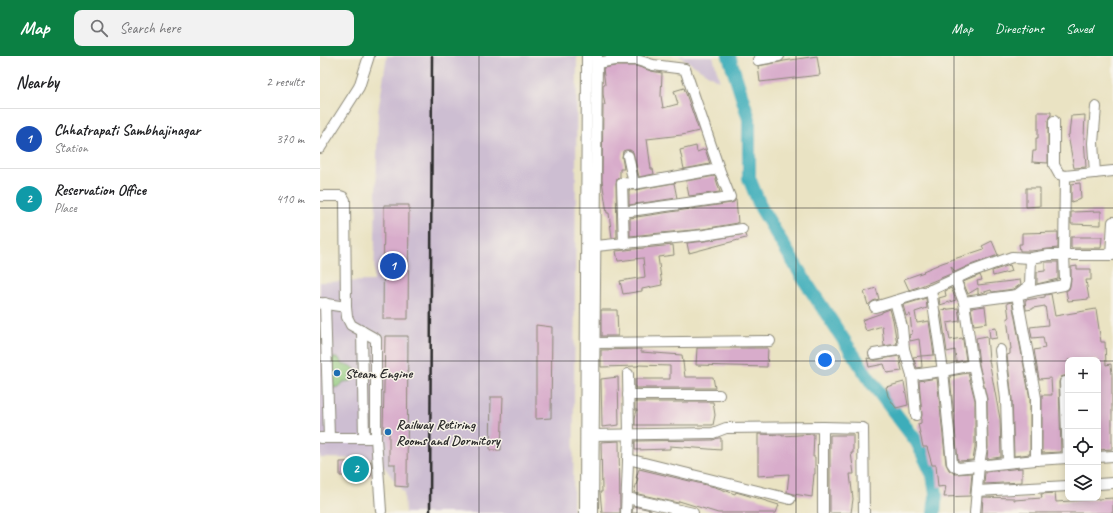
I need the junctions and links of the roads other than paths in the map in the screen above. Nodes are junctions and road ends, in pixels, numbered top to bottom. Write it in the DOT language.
graph roads {
  1 [pos="369,56"];
  2 [pos="587,56"];
  3 [pos="779,56"];
  4 [pos="597,59"];
  5 [pos="758,60"];
  6 [pos="1096,108"];
  7 [pos="1054,121"];
  8 [pos="320,148"];
  9 [pos="628,156"];
  10 [pos="719,169"];
  11 [pos="1113,171"];
  12 [pos="1096,174"];
  13 [pos="1064,176"];
  14 [pos="634,184"];
  15 [pos="320,196"];
  16 [pos="623,212"];
  17 [pos="1113,222"];
  18 [pos="742,229"];
  19 [pos="624,244"];
  20 [pos="596,246"];
  21 [pos="1064,255"];
  22 [pos="1112,255"];
  23 [pos="1031,258"];
  24 [pos="955,279"];
  25 [pos="931,290"];
  26 [pos="1017,295"];
  27 [pos="895,302"];
  28 [pos="964,302"];
  29 [pos="322,303"];
  30 [pos="346,307"];
  31 [pos="875,307"];
  32 [pos="362,331"];
  33 [pos="770,341"];
  34 [pos="595,343"];
  35 [pos="904,349"];
  36 [pos="1000,350"];
  37 [pos="874,354"];
  38 [pos="973,365"];
  39 [pos="943,371"];
  40 [pos="628,374"];
  41 [pos="912,375"];
  42 [pos="1065,393"];
  43 [pos="628,395"];
  44 [pos="719,395"];
  45 [pos="916,415"];
  46 [pos="823,427"];
  47 [pos="1067,429"];
  48 [pos="594,435"];
  49 [pos="628,435"];
  50 [pos="324,438"];
  51 [pos="364,438"];
  52 [pos="376,438"];
  53 [pos="1113,456"];
  54 [pos="1101,457"];
  55 [pos="1065,458"];
  56 [pos="628,459"];
  57 [pos="1036,460"];
  58 [pos="1008,462"];
  59 [pos="979,465"];
  60 [pos="1113,483"];
  61 [pos="1101,484"];
  62 [pos="1065,486"];
  63 [pos="977,491"];
  64 [pos="626,498"];
  65 [pos="790,499"];
  66 [pos="381,511"];
  67 [pos="585,513"];
  68 [pos="594,513"];
  69 [pos="626,513"];
  70 [pos="694,513"];
  71 [pos="823,513"];
  72 [pos="864,513"];
  73 [pos="975,513"];
  1 -- 8 [label="street"];
  2 -- 67 [label="street"];
  3 -- 5 [label="street"];
  4 -- 10 [label="street"];
  4 -- 20 [label="street"];
  6 -- 12 [label="street"];
  7 -- 13 [label="street"];
  9 -- 14 [label="street"];
  10 -- 14 [label="street"];
  10 -- 16 [label="street"];
  11 -- 12 [label="street"];
  12 -- 13 [label="street"];
  13 -- 21 [label="street"];
  14 -- 16 [label="street"];
  15 -- 30 [label="street"];
  16 -- 19 [label="street"];
  17 -- 22 [label="street"];
  18 -- 19 [label="street"];
  19 -- 20 [label="street"];
  20 -- 34 [label="street"];
  21 -- 22 [label="street"];
  21 -- 23 [label="street"];
  21 -- 26 [label="street"];
  23 -- 24 [label="street"];
  23 -- 26 [label="street"];
  24 -- 25 [label="street"];
  24 -- 28 [label="street"];
  25 -- 27 [label="street"];
  25 -- 39 [label="street"];
  26 -- 28 [label="street"];
  26 -- 57 [label="street"];
  27 -- 31 [label="street"];
  27 -- 35 [label="street"];
  28 -- 38 [label="street"];
  29 -- 30 [label="street"];
  29 -- 50 [label="street"];
  30 -- 32 [label="street"];
  32 -- 51 [label="street"];
  32 -- 52 [label="street"];
  33 -- 34 [label="street"];
  34 -- 48 [label="street"];
  35 -- 37 [label="street"];
  35 -- 41 [label="street"];
  36 -- 58 [label="street"];
  38 -- 39 [label="street"];
  38 -- 59 [label="street"];
  39 -- 41 [label="street"];
  39 -- 59 [label="street"];
  40 -- 43 [label="street"];
  41 -- 45 [label="street"];
  42 -- 47 [label="street"];
  43 -- 44 [label="street"];
  43 -- 49 [label="street"];
  46 -- 49 [label="street"];
  46 -- 71 [label="street"];
  46 -- 72 [label="street"];
  48 -- 49 [label="street"];
  48 -- 68 [label="street"];
  49 -- 56 [label="street"];
  50 -- 51 [label="street"];
  51 -- 52 [label="street"];
  52 -- 66 [label="street"];
  53 -- 54 [label="street"];
  55 -- 57 [label="street"];
  56 -- 64 [label="street"];
  56 -- 65 [label="street"];
  57 -- 58 [label="street"];
  58 -- 59 [label="street"];
  59 -- 63 [label="street"];
  60 -- 61 [label="street"];
  62 -- 63 [label="street"];
  63 -- 73 [label="street"];
  64 -- 69 [label="street"];
  64 -- 70 [label="street"];
}
